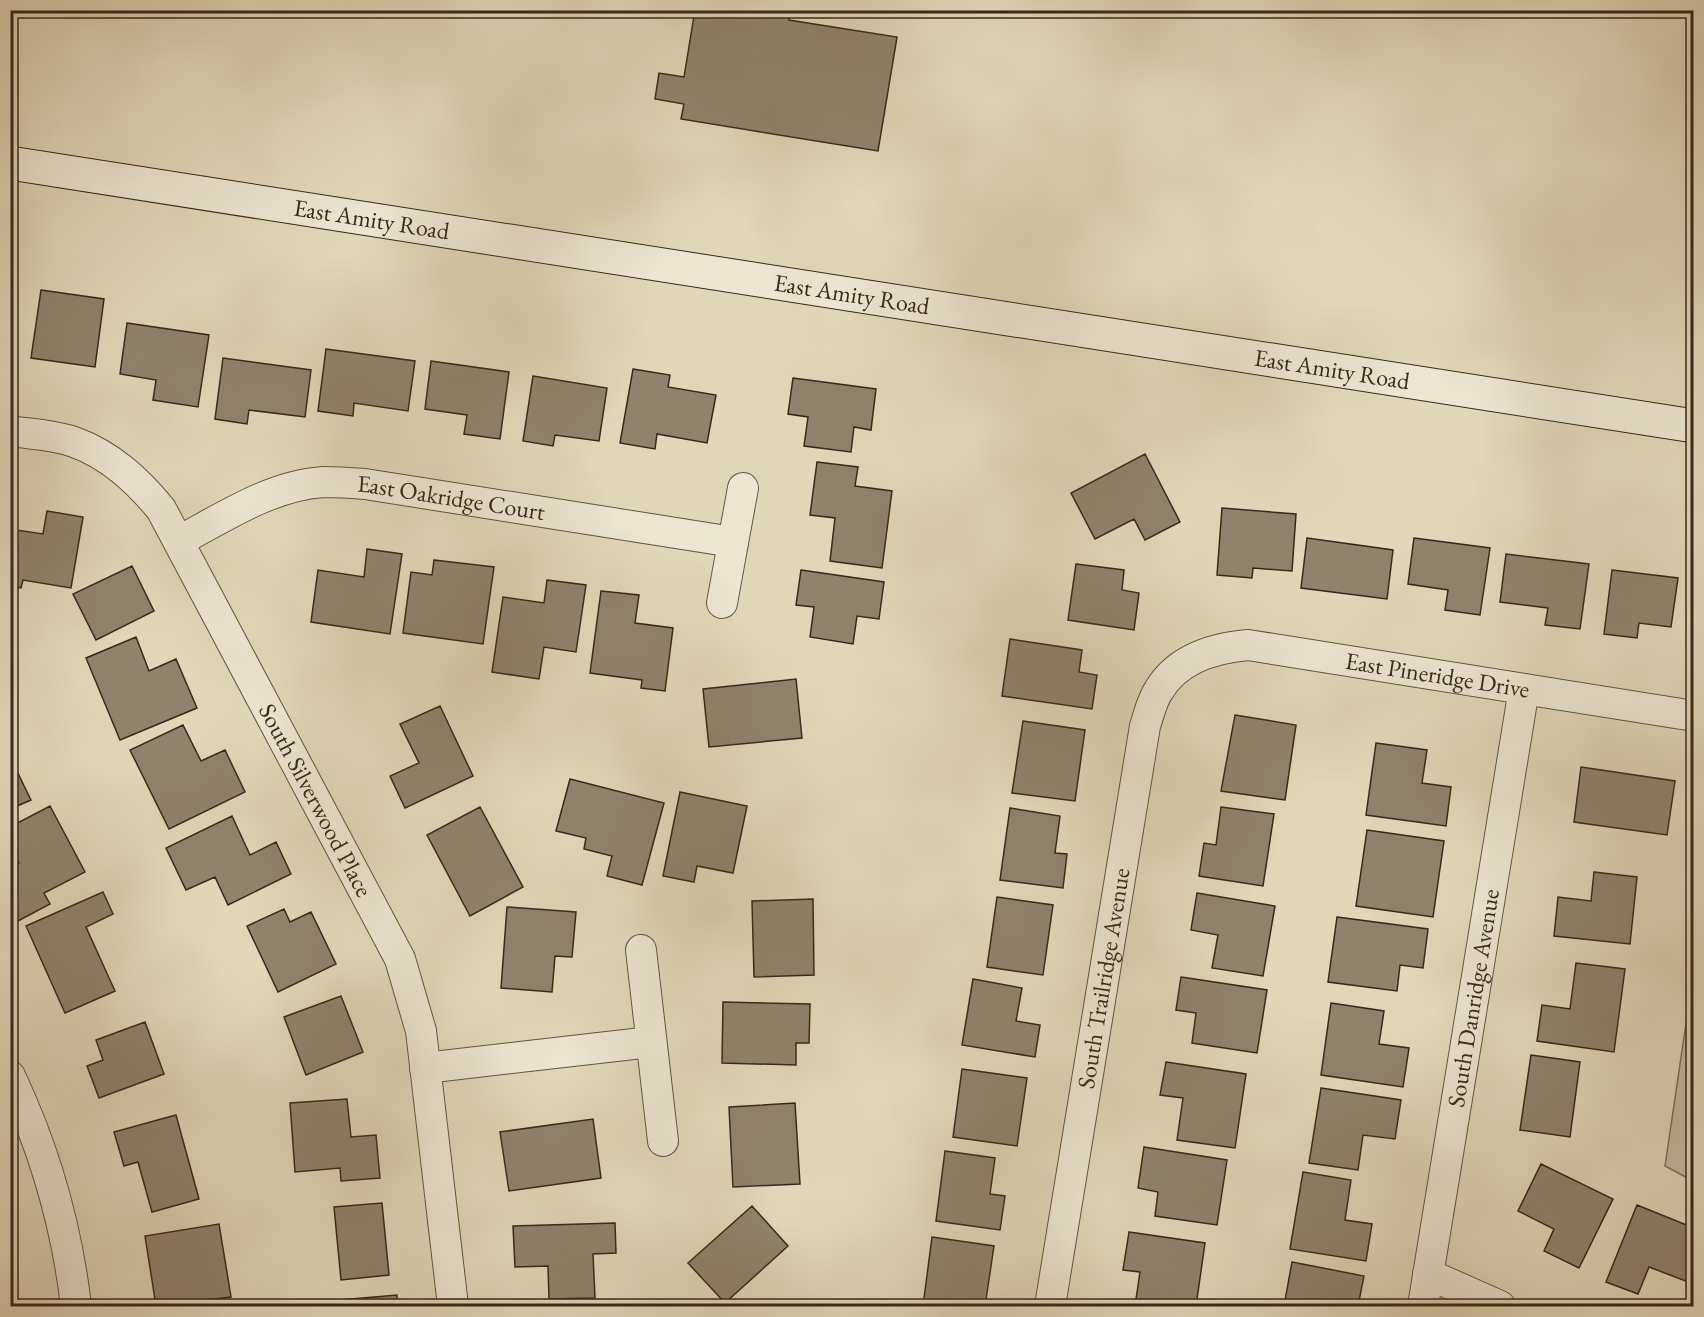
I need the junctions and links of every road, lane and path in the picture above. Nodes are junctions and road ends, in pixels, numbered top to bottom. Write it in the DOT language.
graph roads {
  1 [pos="10,163"];
  2 [pos="1694,426"];
  3 [pos="10,431"];
  4 [pos="743,488"];
  5 [pos="179,541"];
  6 [pos="733,542"];
  7 [pos="722,603"];
  8 [pos="1185,662"];
  9 [pos="1524,689"];
  10 [pos="1694,716"];
  11 [pos="641,950"];
  12 [pos="651,1042"];
  13 [pos="425,1068"];
  14 [pos="10,1076"];
  15 [pos="663,1141"];
  16 [pos="1428,1274"];
  17 [pos="76,1306"];
  18 [pos="453,1306"];
  19 [pos="1050,1306"];
  20 [pos="1423,1306"];
  21 [pos="1500,1306"];
  1 -- 2 [label="street, East Amity Road"];
  3 -- 5 [label="street, South Silverwood Place"];
  4 -- 6 [label="street"];
  5 -- 6 [label="street, East Oakridge Court"];
  5 -- 13 [label="street, South Silverwood Place"];
  6 -- 7 [label="street"];
  8 -- 9 [label="street, East Pineridge Drive"];
  8 -- 19 [label="street, South Trailridge Avenue"];
  9 -- 10 [label="street, East Pineridge Drive"];
  9 -- 16 [label="street, South Danridge Avenue"];
  11 -- 12 [label="street"];
  12 -- 13 [label="street"];
  12 -- 15 [label="street"];
  13 -- 18 [label="street, South Silverwood Place"];
  14 -- 17 [label="street"];
  16 -- 20 [label="street, South Danridge Avenue"];
  16 -- 21 [label="street"];
}
